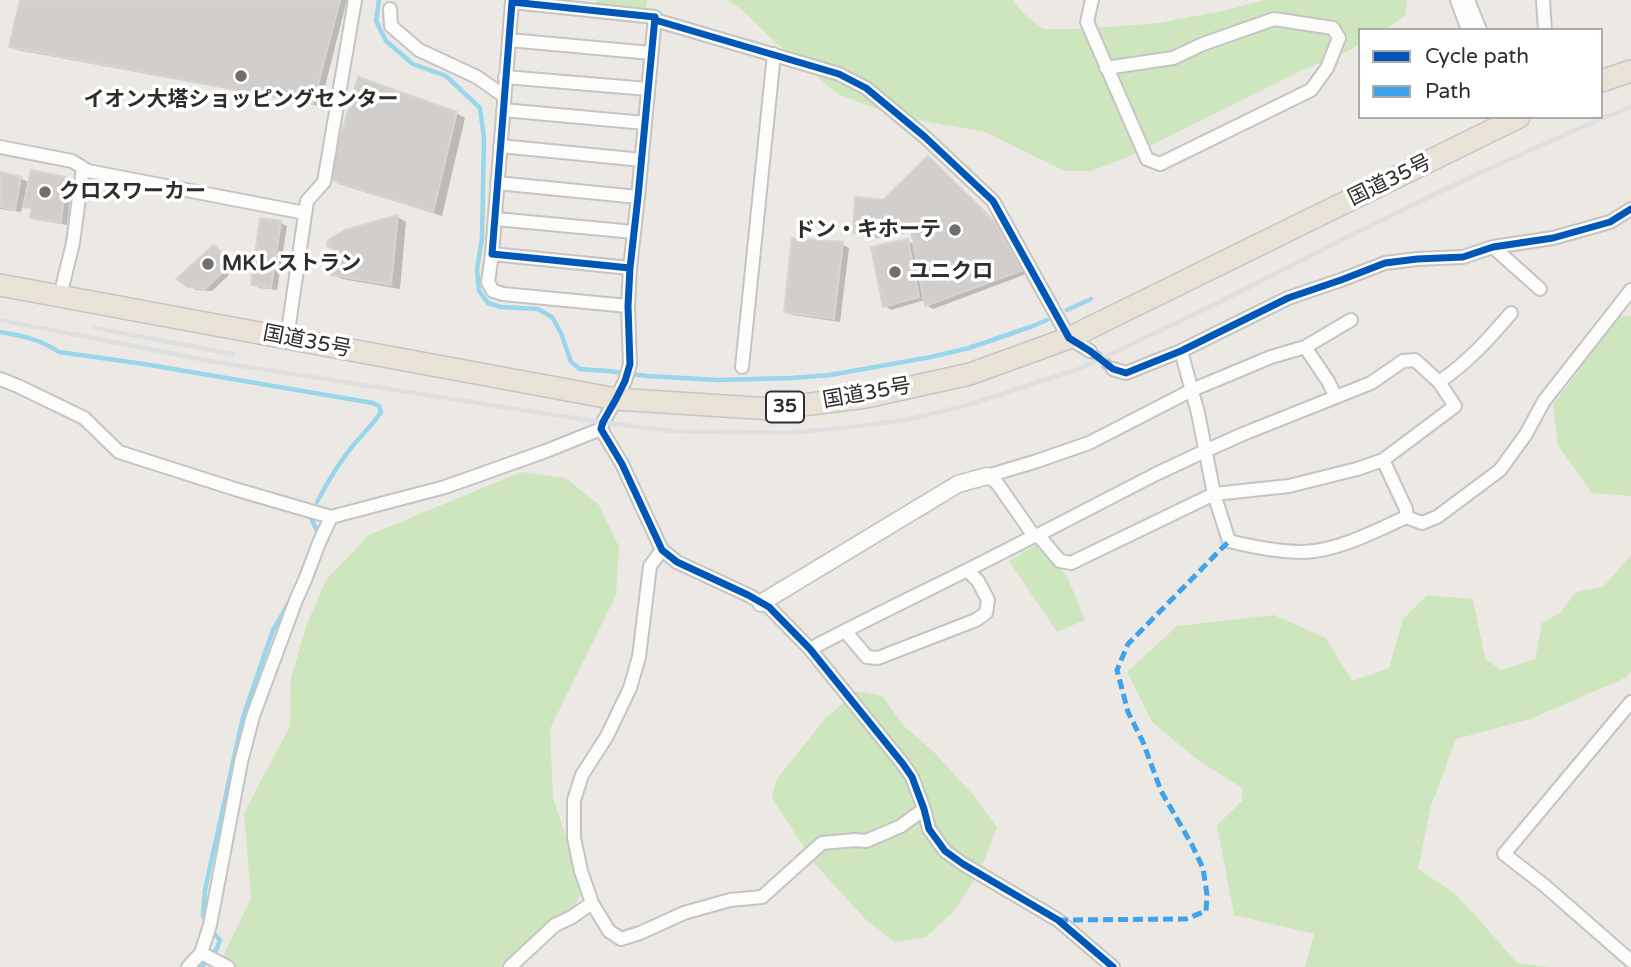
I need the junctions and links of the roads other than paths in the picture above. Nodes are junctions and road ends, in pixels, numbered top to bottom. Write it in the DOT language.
graph roads {
  1 [pos="355,0"];
  2 [pos="1092,0"];
  3 [pos="1457,0"];
  4 [pos="1468,0"];
  5 [pos="1543,0"];
  6 [pos="512,1"];
  7 [pos="390,9"];
  8 [pos="655,20"];
  9 [pos="1467,28"];
  10 [pos="1479,28"];
  11 [pos="1545,28"];
  12 [pos="509,40"];
  13 [pos="651,53"];
  14 [pos="774,54"];
  15 [pos="1106,68"];
  16 [pos="1631,71"];
  17 [pos="505,77"];
  18 [pos="1603,80"];
  19 [pos="648,89"];
  20 [pos="504,96"];
  21 [pos="503,110"];
  22 [pos="1509,120"];
  23 [pos="645,123"];
  24 [pos="500,146"];
  25 [pos="0,147"];
  26 [pos="642,160"];
  27 [pos="83,168"];
  28 [pos="498,183"];
  29 [pos="639,197"];
  30 [pos="1631,209"];
  31 [pos="306,213"];
  32 [pos="495,219"];
  33 [pos="634,232"];
  34 [pos="1493,247"];
  35 [pos="492,254"];
  36 [pos="630,268"];
  37 [pos="0,285"];
  38 [pos="1540,289"];
  39 [pos="1631,290"];
  40 [pos="60,296"];
  41 [pos="628,306"];
  42 [pos="1511,313"];
  43 [pos="1351,320"];
  44 [pos="287,338"];
  45 [pos="1069,338"];
  46 [pos="1305,347"];
  47 [pos="1090,351"];
  48 [pos="1181,351"];
  49 [pos="742,368"];
  50 [pos="1112,369"];
  51 [pos="0,379"];
  52 [pos="1439,382"];
  53 [pos="621,390"];
  54 [pos="1192,390"];
  55 [pos="1336,397"];
  56 [pos="601,429"];
  57 [pos="1205,451"];
  58 [pos="1383,460"];
  59 [pos="987,476"];
  60 [pos="1214,494"];
  61 [pos="331,517"];
  62 [pos="1406,517"];
  63 [pos="1036,536"];
  64 [pos="662,550"];
  65 [pos="968,571"];
  66 [pos="761,603"];
  67 [pos="845,631"];
  68 [pos="810,649"];
  69 [pos="1631,702"];
  70 [pos="924,809"];
  71 [pos="592,903"];
  72 [pos="201,953"];
  73 [pos="1631,961"];
  74 [pos="188,967"];
  75 [pos="228,967"];
  76 [pos="510,967"];
  77 [pos="1113,967"];
  1 -- 31 [label="street"];
  2 -- 15 [label="street"];
  3 -- 9 [label="street"];
  4 -- 10 [label="street"];
  5 -- 11 [label="street"];
  6 -- 8 [label="street"];
  6 -- 12 [label="street"];
  7 -- 20 [label="street"];
  8 -- 13 [label="street"];
  8 -- 14 [label="street"];
  12 -- 13 [label="street"];
  12 -- 17 [label="street"];
  13 -- 19 [label="street"];
  14 -- 45 [label="street"];
  14 -- 49 [label="street"];
  15 -- 15 [label="street"];
  16 -- 18 [label="highway"];
  17 -- 19 [label="street"];
  17 -- 20 [label="street"];
  19 -- 23 [label="street"];
  20 -- 21 [label="street"];
  21 -- 23 [label="street"];
  21 -- 24 [label="street"];
  22 -- 45 [label="highway, 国道35号 / 35"];
  23 -- 26 [label="street"];
  24 -- 26 [label="street"];
  24 -- 28 [label="street"];
  25 -- 27 [label="street"];
  26 -- 29 [label="street"];
  27 -- 31 [label="street"];
  27 -- 40 [label="street"];
  28 -- 29 [label="street"];
  28 -- 32 [label="street"];
  29 -- 33 [label="street"];
  30 -- 34 [label="street"];
  31 -- 44 [label="street"];
  32 -- 33 [label="street"];
  32 -- 35 [label="street"];
  33 -- 36 [label="street"];
  34 -- 38 [label="street"];
  34 -- 48 [label="street"];
  35 -- 36 [label="street"];
  35 -- 41 [label="street"];
  36 -- 41 [label="street"];
  37 -- 40 [label="highway, 国道35号 / 35"];
  39 -- 62 [label="street"];
  40 -- 44 [label="highway, 国道35号 / 35"];
  41 -- 53 [label="street"];
  42 -- 52 [label="street"];
  43 -- 46 [label="street"];
  44 -- 53 [label="highway, 国道35号 / 35"];
  45 -- 47 [label="street"];
  45 -- 53 [label="highway, 国道35号 / 35"];
  46 -- 54 [label="street"];
  46 -- 55 [label="street"];
  48 -- 50 [label="street"];
  48 -- 54 [label="street"];
  51 -- 61 [label="street"];
  52 -- 55 [label="street"];
  52 -- 58 [label="street"];
  53 -- 56 [label="street"];
  54 -- 57 [label="street"];
  54 -- 59 [label="street"];
  55 -- 57 [label="street"];
  56 -- 61 [label="street"];
  56 -- 64 [label="street"];
  57 -- 60 [label="street"];
  57 -- 63 [label="street"];
  58 -- 60 [label="street"];
  58 -- 62 [label="street"];
  59 -- 63 [label="street"];
  59 -- 66 [label="street"];
  60 -- 62 [label="street"];
  60 -- 63 [label="street"];
  61 -- 72 [label="street"];
  63 -- 65 [label="street"];
  64 -- 66 [label="street"];
  64 -- 71 [label="street"];
  65 -- 67 [label="street"];
  65 -- 67 [label="street"];
  66 -- 68 [label="street"];
  67 -- 68 [label="street"];
  68 -- 70 [label="street"];
  69 -- 73 [label="street"];
  70 -- 71 [label="street"];
  70 -- 77 [label="street"];
  71 -- 76 [label="street"];
  72 -- 74 [label="street"];
  72 -- 75 [label="street"];
}
